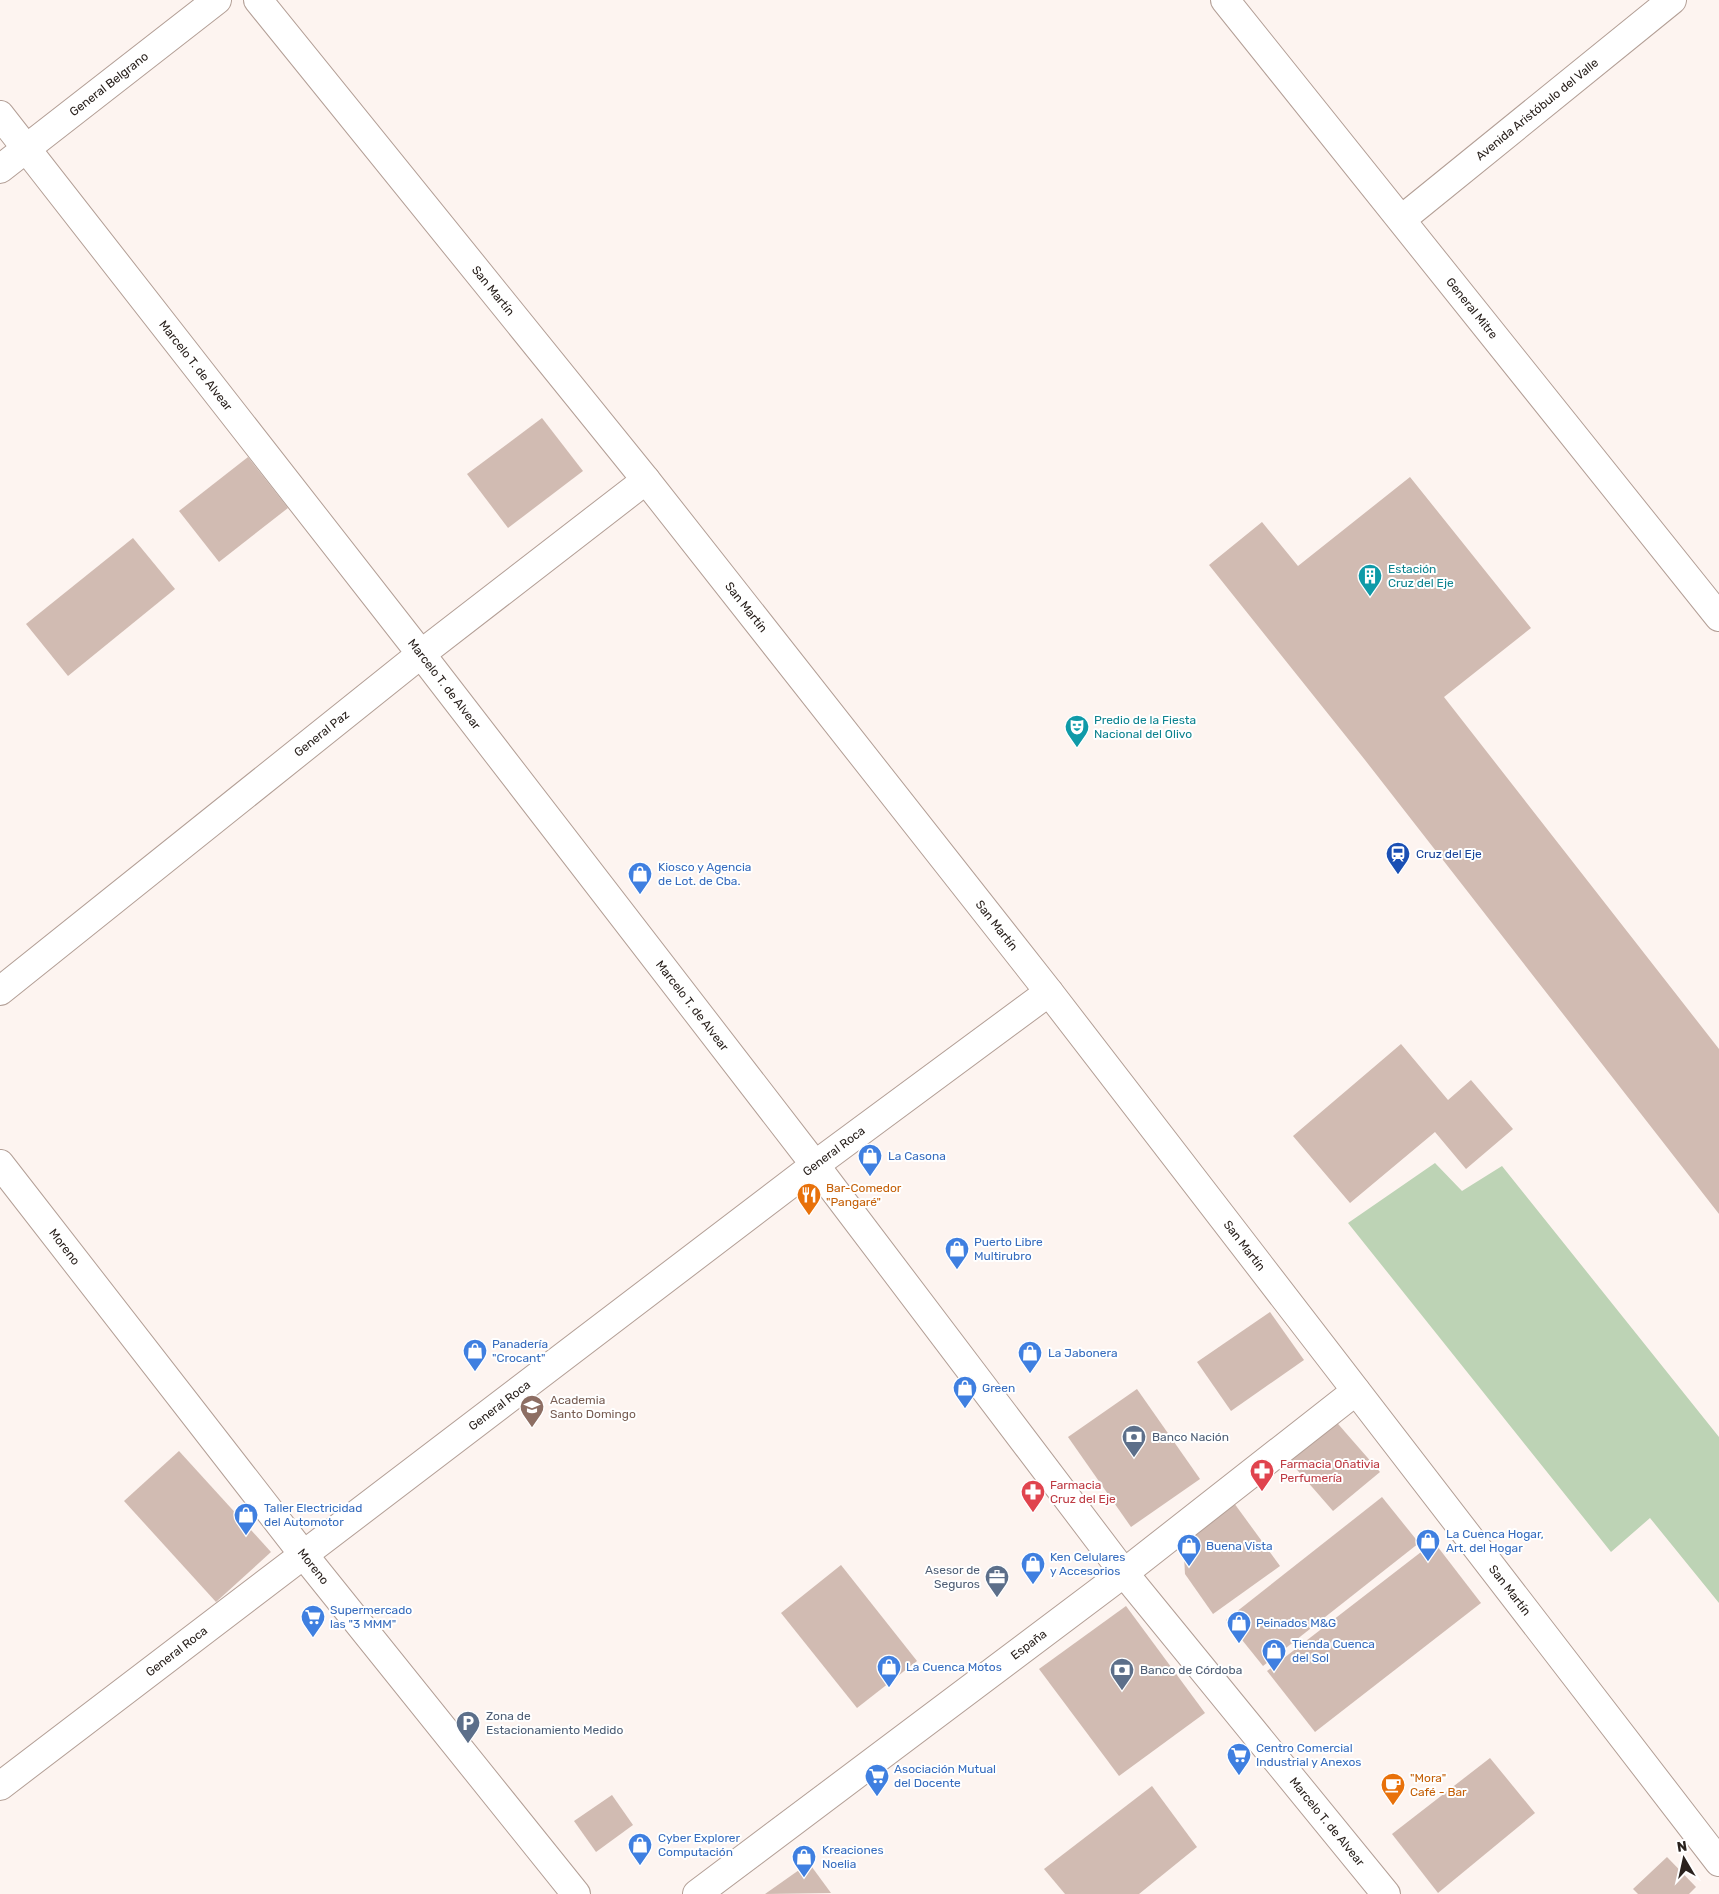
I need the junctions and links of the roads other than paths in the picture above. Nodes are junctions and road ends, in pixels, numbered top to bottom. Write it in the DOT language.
graph roads {
  1 [pos="217,0"];
  2 [pos="258,0"];
  3 [pos="1225,0"];
  4 [pos="1672,0"];
  5 [pos="0,115"];
  6 [pos="26,148"];
  7 [pos="0,169"];
  8 [pos="1402,218"];
  9 [pos="646,480"];
  10 [pos="1719,617"];
  11 [pos="421,654"];
  12 [pos="0,991"];
  13 [pos="1049,992"];
  14 [pos="0,1164"];
  15 [pos="815,1165"];
  16 [pos="1356,1391"];
  17 [pos="303,1554"];
  18 [pos="1124,1573"];
  19 [pos="0,1786"];
  20 [pos="1719,1862"];
  21 [pos="576,1894"];
  22 [pos="697,1894"];
  23 [pos="1386,1894"];
  1 -- 6 [label="street, General Belgrano"];
  2 -- 9 [label="street, San Martín"];
  3 -- 8 [label="street, General Mitre"];
  4 -- 8 [label="street, Avenida Aristóbulo del Valle"];
  5 -- 6 [label="street, Marcelo T. de Alvear"];
  6 -- 7 [label="street, General Belgrano"];
  6 -- 11 [label="street, Marcelo T. de Alvear"];
  8 -- 10 [label="street, General Mitre"];
  9 -- 11 [label="street, General Paz"];
  9 -- 13 [label="street, San Martín"];
  11 -- 12 [label="street, General Paz"];
  11 -- 15 [label="street, Marcelo T. de Alvear"];
  13 -- 15 [label="street, General Roca"];
  13 -- 16 [label="street, San Martín"];
  14 -- 17 [label="street, Moreno"];
  15 -- 17 [label="street, General Roca"];
  15 -- 18 [label="street, Marcelo T. de Alvear"];
  16 -- 18 [label="street, España"];
  16 -- 20 [label="street, San Martín"];
  17 -- 19 [label="street, General Roca"];
  17 -- 21 [label="street, Moreno"];
  18 -- 22 [label="street, España"];
  18 -- 23 [label="street, Marcelo T. de Alvear"];
}
